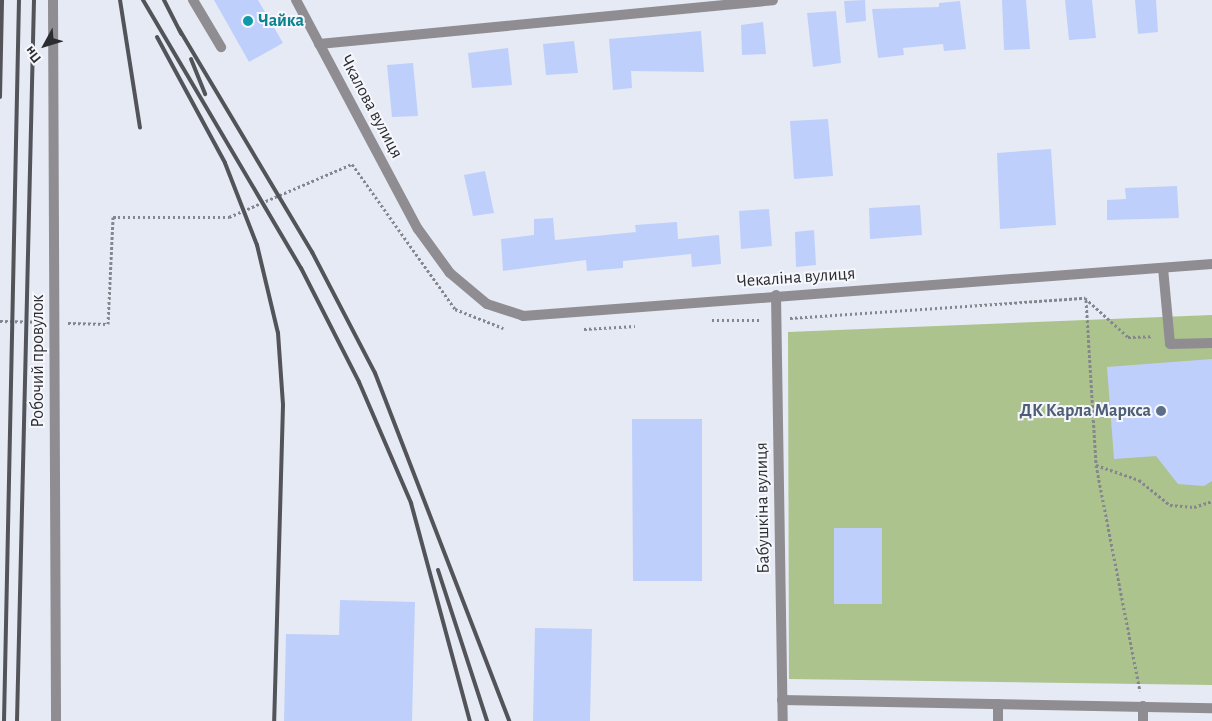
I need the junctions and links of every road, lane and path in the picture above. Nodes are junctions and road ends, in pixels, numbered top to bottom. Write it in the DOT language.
graph roads {
  1 [pos="52,0"];
  2 [pos="193,0"];
  3 [pos="296,0"];
  4 [pos="773,0"];
  5 [pos="319,44"];
  6 [pos="221,48"];
  7 [pos="418,229"];
  8 [pos="1212,264"];
  9 [pos="1163,268"];
  10 [pos="776,295"];
  11 [pos="1086,298"];
  12 [pos="790,318"];
  13 [pos="701,320"];
  14 [pos="0,321"];
  15 [pos="776,321"];
  16 [pos="49,322"];
  17 [pos="59,323"];
  18 [pos="646,324"];
  19 [pos="512,329"];
  20 [pos="575,330"];
  21 [pos="1169,335"];
  22 [pos="1212,343"];
  23 [pos="1096,465"];
  24 [pos="1212,501"];
  25 [pos="782,700"];
  26 [pos="998,704"];
  27 [pos="1143,706"];
  28 [pos="1212,708"];
  29 [pos="56,721"];
  30 [pos="782,721"];
  31 [pos="998,721"];
  32 [pos="1143,721"];
  1 -- 29 [label="street, Робочий провулок"];
  2 -- 6 [label="street"];
  3 -- 5 [label="street, Чкалова вулиця"];
  4 -- 5 [label="street"];
  5 -- 7 [label="street, Чкалова вулиця"];
  7 -- 10 [label="street, Чекаліна вулиця"];
  8 -- 9 [label="street, Чекаліна вулиця"];
  9 -- 10 [label="street, Чекаліна вулиця"];
  9 -- 21 [label="street"];
  10 -- 15 [label="street, Бабушкіна вулиця"];
  11 -- 12 [label="path"];
  11 -- 21 [label="path"];
  11 -- 23 [label="path"];
  13 -- 15 [label="path"];
  14 -- 16 [label="path"];
  15 -- 25 [label="street, Бабушкіна вулиця"];
  17 -- 19 [label="path"];
  18 -- 20 [label="path"];
  21 -- 22 [label="street"];
  23 -- 24 [label="path"];
  23 -- 27 [label="path"];
  25 -- 26 [label="street"];
  25 -- 30 [label="street, Бабушкіна вулиця"];
  26 -- 27 [label="street"];
  26 -- 31 [label="street"];
  27 -- 28 [label="street"];
  27 -- 32 [label="street"];
}
